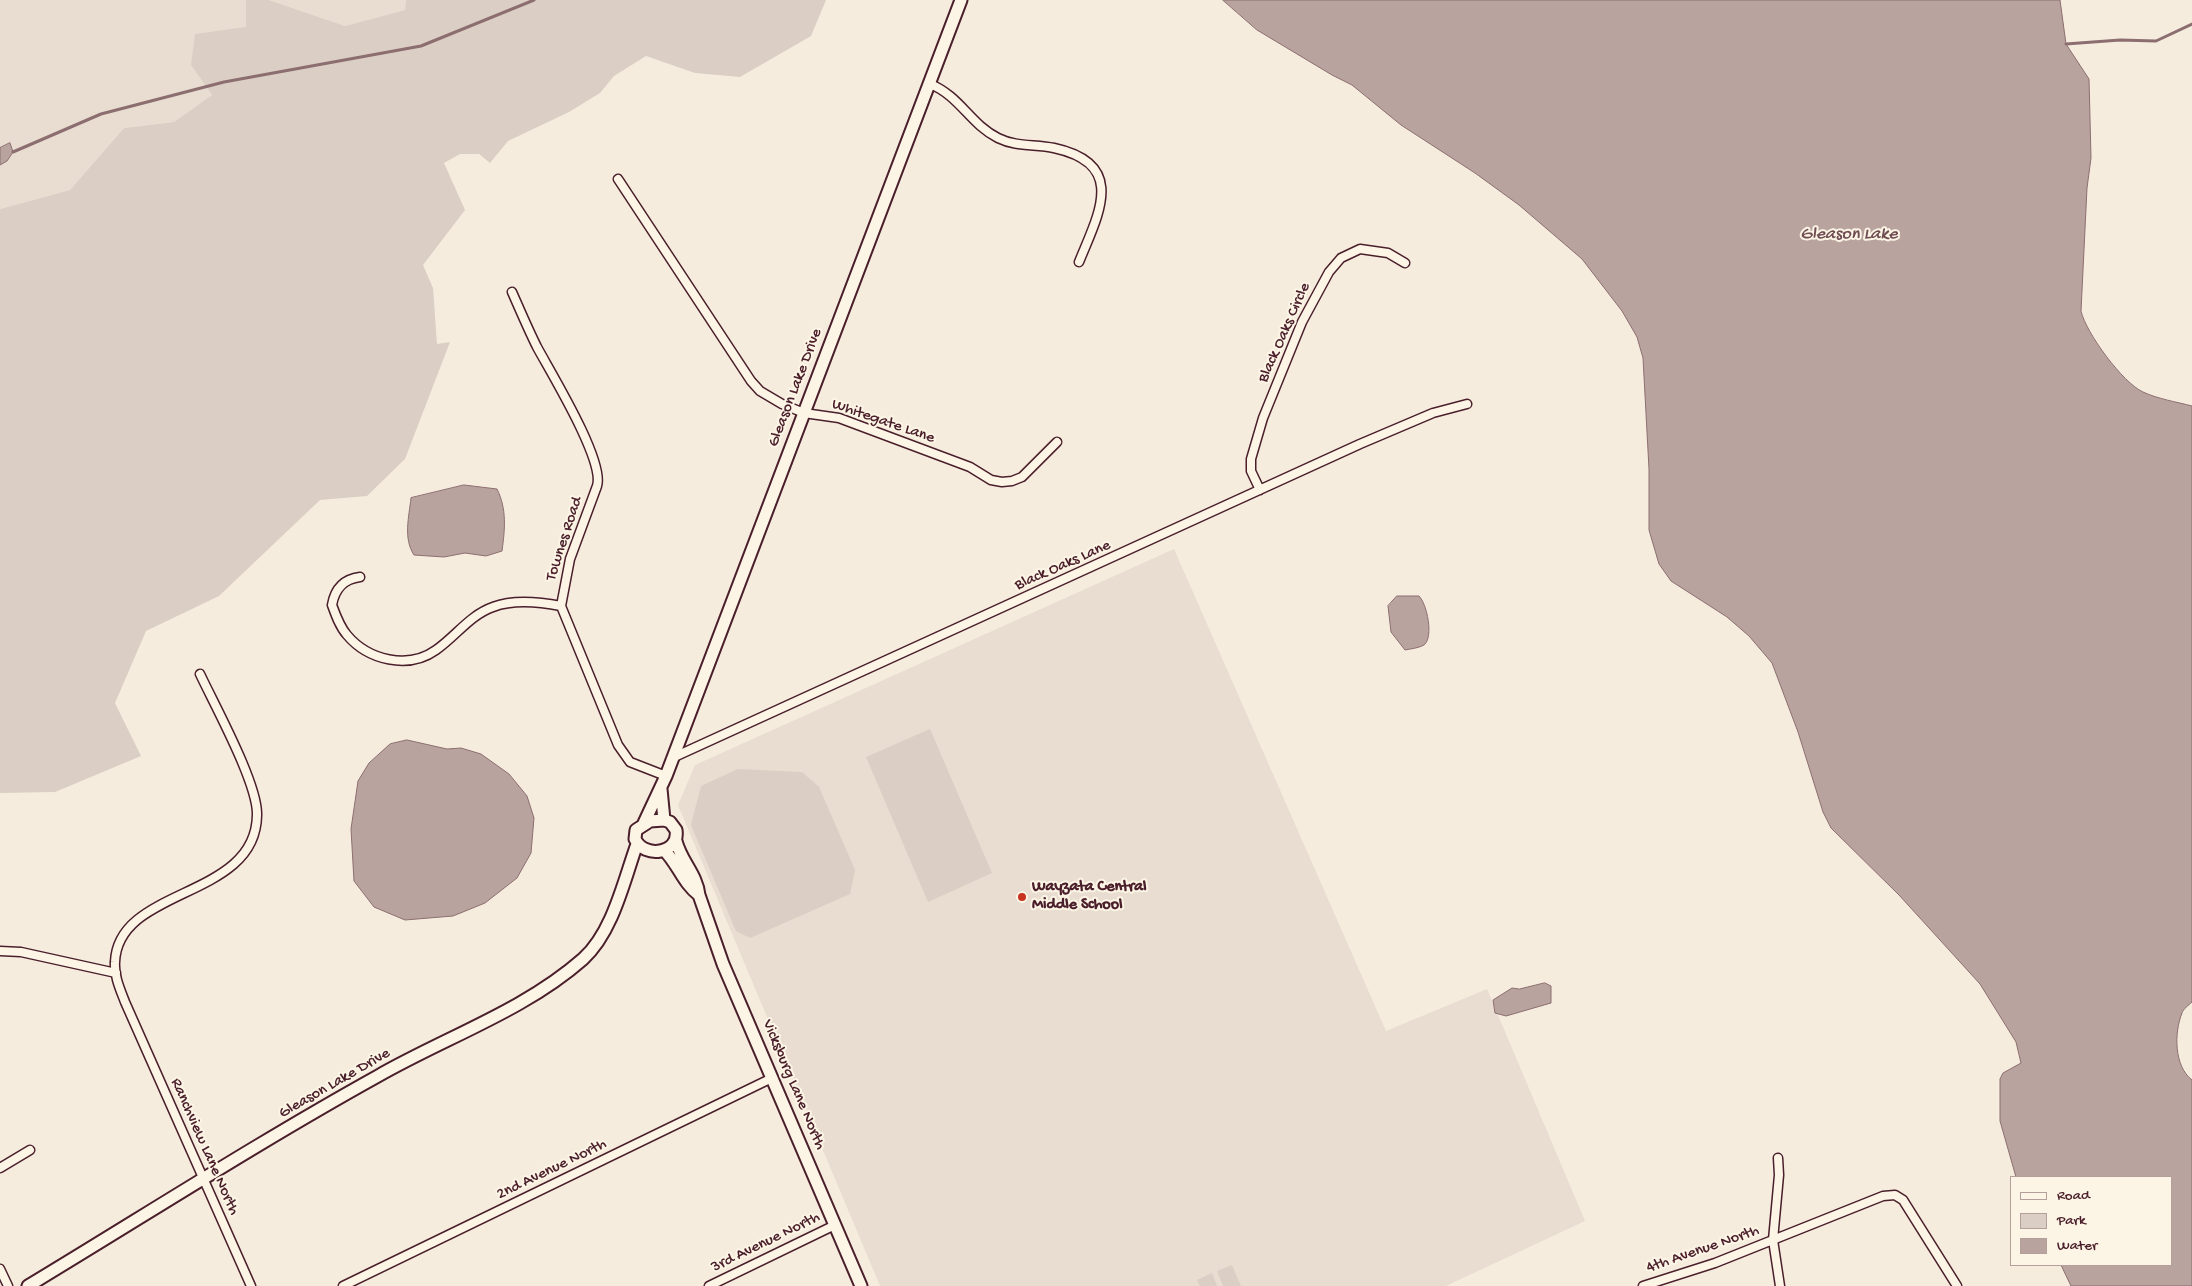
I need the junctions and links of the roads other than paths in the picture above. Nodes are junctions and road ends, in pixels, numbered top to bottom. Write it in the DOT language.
graph roads {
  1 [pos="961,0"];
  2 [pos="930,84"];
  3 [pos="618,179"];
  4 [pos="1079,262"];
  5 [pos="1405,263"];
  6 [pos="512,292"];
  7 [pos="1467,404"];
  8 [pos="804,413"];
  9 [pos="1057,442"];
  10 [pos="1260,490"];
  11 [pos="360,577"];
  12 [pos="561,606"];
  13 [pos="200,674"];
  14 [pos="672,758"];
  15 [pos="666,776"];
  16 [pos="661,788"];
  17 [pos="664,820"];
  18 [pos="644,823"];
  19 [pos="676,841"];
  20 [pos="641,847"];
  21 [pos="664,850"];
  22 [pos="699,895"];
  23 [pos="0,951"];
  24 [pos="116,973"];
  25 [pos="772,1078"];
  26 [pos="30,1150"];
  27 [pos="1778,1158"];
  28 [pos="0,1168"];
  29 [pos="204,1180"];
  30 [pos="835,1225"];
  31 [pos="1774,1240"];
  32 [pos="0,1269"];
  33 [pos="8,1286"];
  34 [pos="28,1286"];
  35 [pos="251,1286"];
  36 [pos="343,1286"];
  37 [pos="709,1286"];
  38 [pos="861,1286"];
  39 [pos="1643,1286"];
  40 [pos="1780,1286"];
  41 [pos="1957,1286"];
  1 -- 2 [label="main road, Gleason Lake Drive"];
  2 -- 4 [label="street"];
  2 -- 8 [label="main road, Gleason Lake Drive"];
  3 -- 8 [label="street, Whitegate Lane"];
  5 -- 10 [label="street, Black Oaks Circle"];
  6 -- 12 [label="street, Townes Road"];
  7 -- 10 [label="street, Black Oaks Lane"];
  8 -- 9 [label="street, Whitegate Lane"];
  8 -- 14 [label="main road, Gleason Lake Drive"];
  10 -- 14 [label="street, Black Oaks Lane"];
  11 -- 12 [label="street"];
  12 -- 15 [label="street, Townes Road"];
  13 -- 24 [label="street"];
  14 -- 15 [label="main road, Gleason Lake Drive"];
  15 -- 16 [label="main road, Gleason Lake Drive"];
  16 -- 17 [label="main road, Gleason Lake Drive"];
  16 -- 18 [label="main road, Gleason Lake Drive"];
  17 -- 18 [label="main road"];
  17 -- 19 [label="main road"];
  18 -- 20 [label="main road"];
  19 -- 21 [label="main road"];
  19 -- 22 [label="main road, Vicksburg Lane North"];
  20 -- 21 [label="main road"];
  20 -- 29 [label="main road, Gleason Lake Drive"];
  21 -- 22 [label="main road, Vicksburg Lane North"];
  22 -- 25 [label="main road, Vicksburg Lane North"];
  23 -- 24 [label="street"];
  24 -- 29 [label="street, Ranchview Lane North"];
  25 -- 30 [label="main road, Vicksburg Lane North"];
  25 -- 36 [label="street, 2nd Avenue North"];
  26 -- 28 [label="street"];
  27 -- 31 [label="street"];
  29 -- 34 [label="main road, Gleason Lake Drive"];
  29 -- 35 [label="street, Ranchview Lane North"];
  30 -- 37 [label="street, 3rd Avenue North"];
  30 -- 38 [label="main road, Vicksburg Lane North"];
  31 -- 39 [label="street, 4th Avenue North"];
  31 -- 40 [label="street"];
  31 -- 41 [label="street, 4th Avenue North"];
  32 -- 33 [label="street"];
}
